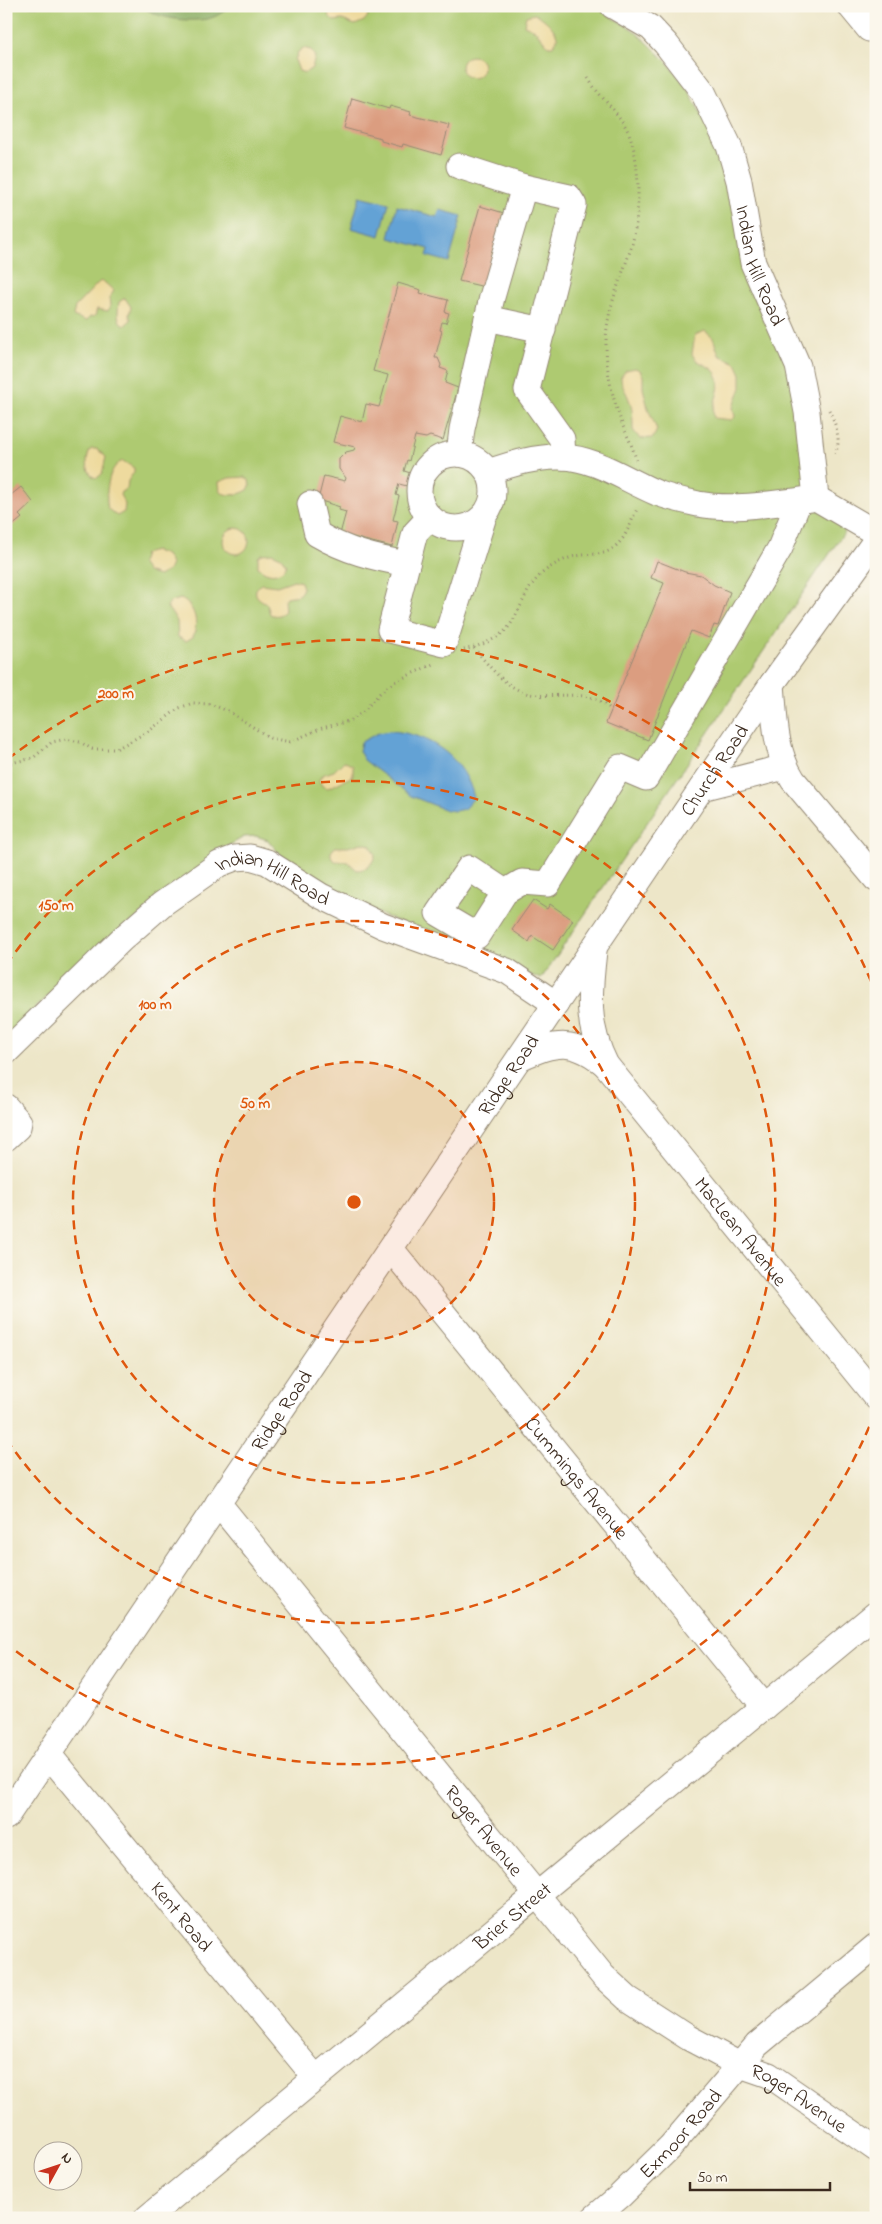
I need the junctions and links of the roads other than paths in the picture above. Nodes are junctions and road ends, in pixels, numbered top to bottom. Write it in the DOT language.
graph roads {
  1 [pos="613,6"];
  2 [pos="850,6"];
  3 [pos="869,29"];
  4 [pos="459,166"];
  5 [pos="524,187"];
  6 [pos="487,318"];
  7 [pos="542,330"];
  8 [pos="459,454"];
  9 [pos="563,457"];
  10 [pos="488,472"];
  11 [pos="807,499"];
  12 [pos="310,504"];
  13 [pos="484,516"];
  14 [pos="430,517"];
  15 [pos="876,533"];
  16 [pos="876,540"];
  17 [pos="407,564"];
  18 [pos="772,684"];
  19 [pos="785,768"];
  20 [pos="702,788"];
  21 [pos="876,879"];
  22 [pos="505,892"];
  23 [pos="467,930"];
  24 [pos="443,948"];
  25 [pos="594,950"];
  26 [pos="486,962"];
  27 [pos="556,1004"];
  28 [pos="6,1052"];
  29 [pos="520,1058"];
  30 [pos="606,1065"];
  31 [pos="6,1107"];
  32 [pos="6,1138"];
  33 [pos="391,1249"];
  34 [pos="876,1397"];
  35 [pos="218,1503"];
  36 [pos="876,1614"];
  37 [pos="764,1707"];
  38 [pos="49,1755"];
  39 [pos="6,1817"];
  40 [pos="537,1893"];
  41 [pos="876,1946"];
  42 [pos="740,2065"];
  43 [pos="315,2077"];
  44 [pos="876,2149"];
  45 [pos="146,2218"];
  46 [pos="594,2218"];
  1 -- 11 [label="street, Indian Hill Road"];
  2 -- 3 [label="street"];
  4 -- 5 [label="street"];
  5 -- 6 [label="street"];
  5 -- 7 [label="street"];
  6 -- 7 [label="street"];
  6 -- 8 [label="street"];
  7 -- 9 [label="street"];
  8 -- 10 [label="street"];
  8 -- 14 [label="street"];
  9 -- 10 [label="street"];
  9 -- 11 [label="street"];
  10 -- 13 [label="street"];
  11 -- 15 [label="street"];
  11 -- 22 [label="street"];
  12 -- 17 [label="street"];
  13 -- 14 [label="street"];
  13 -- 17 [label="street"];
  14 -- 17 [label="street"];
  16 -- 18 [label="street, Church Road"];
  18 -- 19 [label="street"];
  18 -- 20 [label="street, Church Road"];
  19 -- 20 [label="street"];
  19 -- 21 [label="street"];
  20 -- 25 [label="street, Church Road"];
  22 -- 23 [label="street"];
  22 -- 23 [label="street"];
  23 -- 24 [label="street"];
  23 -- 26 [label="street"];
  24 -- 26 [label="street, Indian Hill Road"];
  24 -- 28 [label="street, Indian Hill Road"];
  25 -- 27 [label="street, Church Road"];
  25 -- 30 [label="street, MacLean Avenue"];
  26 -- 27 [label="street, Indian Hill Road"];
  27 -- 29 [label="street, Ridge Road"];
  29 -- 30 [label="street, MacLean Avenue"];
  29 -- 33 [label="street, Ridge Road"];
  30 -- 34 [label="street, MacLean Avenue"];
  31 -- 32 [label="street"];
  33 -- 35 [label="street, Ridge Road"];
  33 -- 37 [label="street, Cummings Avenue"];
  35 -- 38 [label="street, Ridge Road"];
  35 -- 40 [label="street, Roger Avenue"];
  36 -- 37 [label="street, Brier Street"];
  37 -- 40 [label="street, Brier Street"];
  38 -- 39 [label="street, Ridge Road"];
  38 -- 43 [label="street, Kent Road"];
  40 -- 42 [label="street, Roger Avenue"];
  40 -- 43 [label="street, Brier Street"];
  41 -- 42 [label="street, Exmoor Road"];
  42 -- 44 [label="street, Roger Avenue"];
  42 -- 46 [label="street, Exmoor Road"];
  43 -- 45 [label="street, Brier Street"];
}
